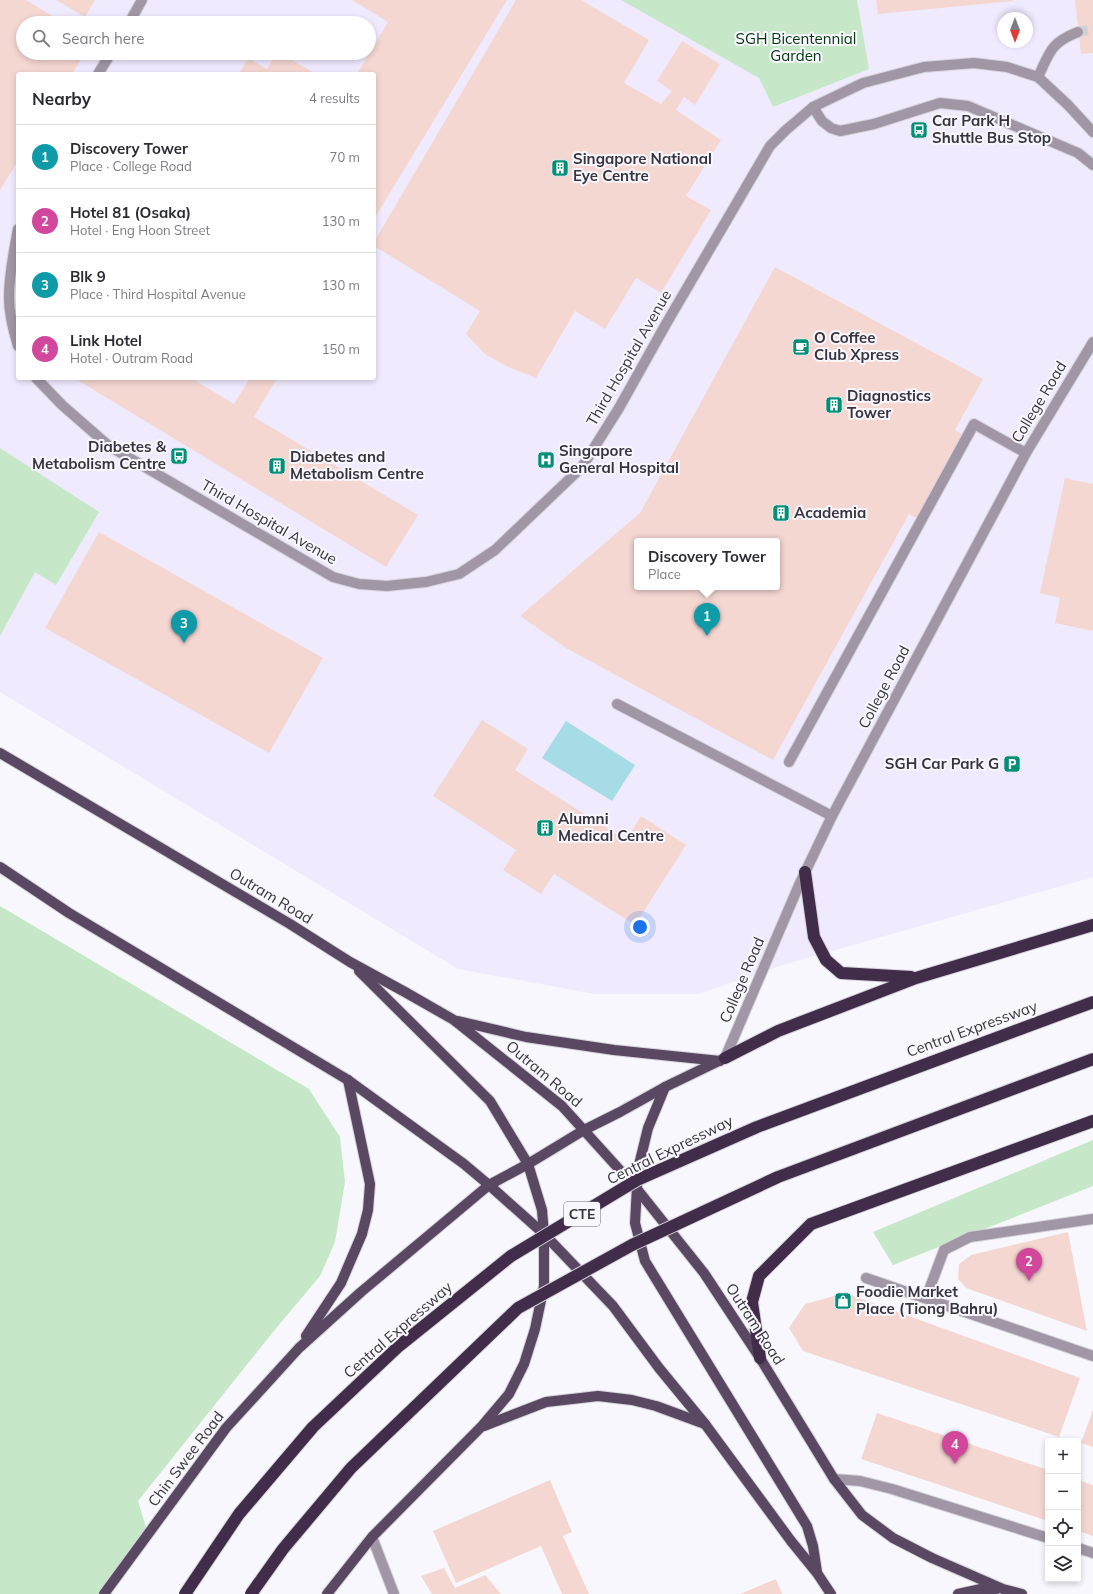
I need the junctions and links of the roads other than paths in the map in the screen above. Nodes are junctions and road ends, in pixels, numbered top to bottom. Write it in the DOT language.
graph roads {
  1 [pos="142,0"];
  2 [pos="132,16"];
  3 [pos="1078,32"];
  4 [pos="107,60"];
  5 [pos="99,72"];
  6 [pos="1038,77"];
  7 [pos="813,107"];
  8 [pos="1093,132"];
  9 [pos="1093,165"];
  10 [pos="16,241"];
  11 [pos="16,339"];
  12 [pos="1093,342"];
  13 [pos="38,380"];
  14 [pos="1026,453"];
  15 [pos="617,704"];
  16 [pos="0,753"];
  17 [pos="789,762"];
  18 [pos="832,816"];
  19 [pos="0,867"];
  20 [pos="805,872"];
  21 [pos="1093,925"];
  22 [pos="350,962"];
  23 [pos="916,978"];
  24 [pos="1093,1002"];
  25 [pos="454,1020"];
  26 [pos="1093,1059"];
  27 [pos="723,1060"];
  28 [pos="348,1080"];
  29 [pos="665,1087"];
  30 [pos="1093,1121"];
  31 [pos="584,1130"];
  32 [pos="528,1164"];
  33 [pos="489,1185"];
  34 [pos="637,1189"];
  35 [pos="1093,1219"];
  36 [pos="544,1234"];
  37 [pos="866,1278"];
  38 [pos="926,1298"];
  39 [pos="299,1348"];
  40 [pos="1093,1356"];
  41 [pos="760,1358"];
  42 [pos="705,1424"];
  43 [pos="482,1426"];
  44 [pos="834,1479"];
  45 [pos="372,1537"];
  46 [pos="1045,1537"];
  47 [pos="1081,1549"];
  48 [pos="1093,1553"];
  49 [pos="817,1573"];
  50 [pos="1003,1589"];
  51 [pos="104,1594"];
  52 [pos="185,1594"];
  53 [pos="251,1594"];
  54 [pos="327,1594"];
  55 [pos="394,1594"];
  56 [pos="831,1594"];
  57 [pos="958,1594"];
  58 [pos="1022,1594"];
  1 -- 2 [label="street"];
  3 -- 6 [label="street"];
  4 -- 5 [label="street"];
  6 -- 7 [label="street, Third Hospital Avenue"];
  6 -- 8 [label="street, Third Hospital Avenue"];
  7 -- 9 [label="street"];
  7 -- 13 [label="street, Third Hospital Avenue"];
  10 -- 11 [label="street"];
  12 -- 14 [label="street, College Road"];
  14 -- 17 [label="street"];
  14 -- 18 [label="street, College Road"];
  15 -- 18 [label="street"];
  16 -- 22 [label="main road, Outram Road"];
  18 -- 20 [label="street, College Road"];
  19 -- 28 [label="main road"];
  20 -- 23 [label="highway"];
  20 -- 27 [label="street, College Road"];
  21 -- 23 [label="highway"];
  22 -- 25 [label="main road, Outram Road"];
  22 -- 32 [label="main road"];
  23 -- 27 [label="highway"];
  24 -- 52 [label="highway, Central Expressway / CTE, bridge"];
  25 -- 27 [label="main road"];
  25 -- 31 [label="main road, Outram Road"];
  26 -- 53 [label="highway, bridge"];
  27 -- 29 [label="main road"];
  28 -- 33 [label="main road"];
  28 -- 39 [label="main road"];
  29 -- 31 [label="main road"];
  29 -- 34 [label="main road"];
  30 -- 41 [label="highway"];
  31 -- 32 [label="main road"];
  31 -- 34 [label="main road, Outram Road"];
  32 -- 33 [label="main road"];
  32 -- 36 [label="main road"];
  33 -- 36 [label="main road"];
  33 -- 39 [label="main road"];
  34 -- 41 [label="main road, Outram Road"];
  34 -- 49 [label="main road"];
  35 -- 38 [label="street"];
  36 -- 42 [label="main road"];
  36 -- 43 [label="main road"];
  37 -- 38 [label="street"];
  38 -- 40 [label="street"];
  39 -- 51 [label="main road, Chin Swee Road"];
  41 -- 44 [label="main road, Outram Road"];
  42 -- 43 [label="main road"];
  42 -- 49 [label="main road"];
  43 -- 45 [label="main road"];
  44 -- 46 [label="street"];
  44 -- 50 [label="main road, Outram Road"];
  45 -- 54 [label="main road"];
  45 -- 55 [label="street"];
  47 -- 48 [label="street"];
  49 -- 56 [label="main road"];
  50 -- 57 [label="main road"];
  50 -- 58 [label="main road"];
}
